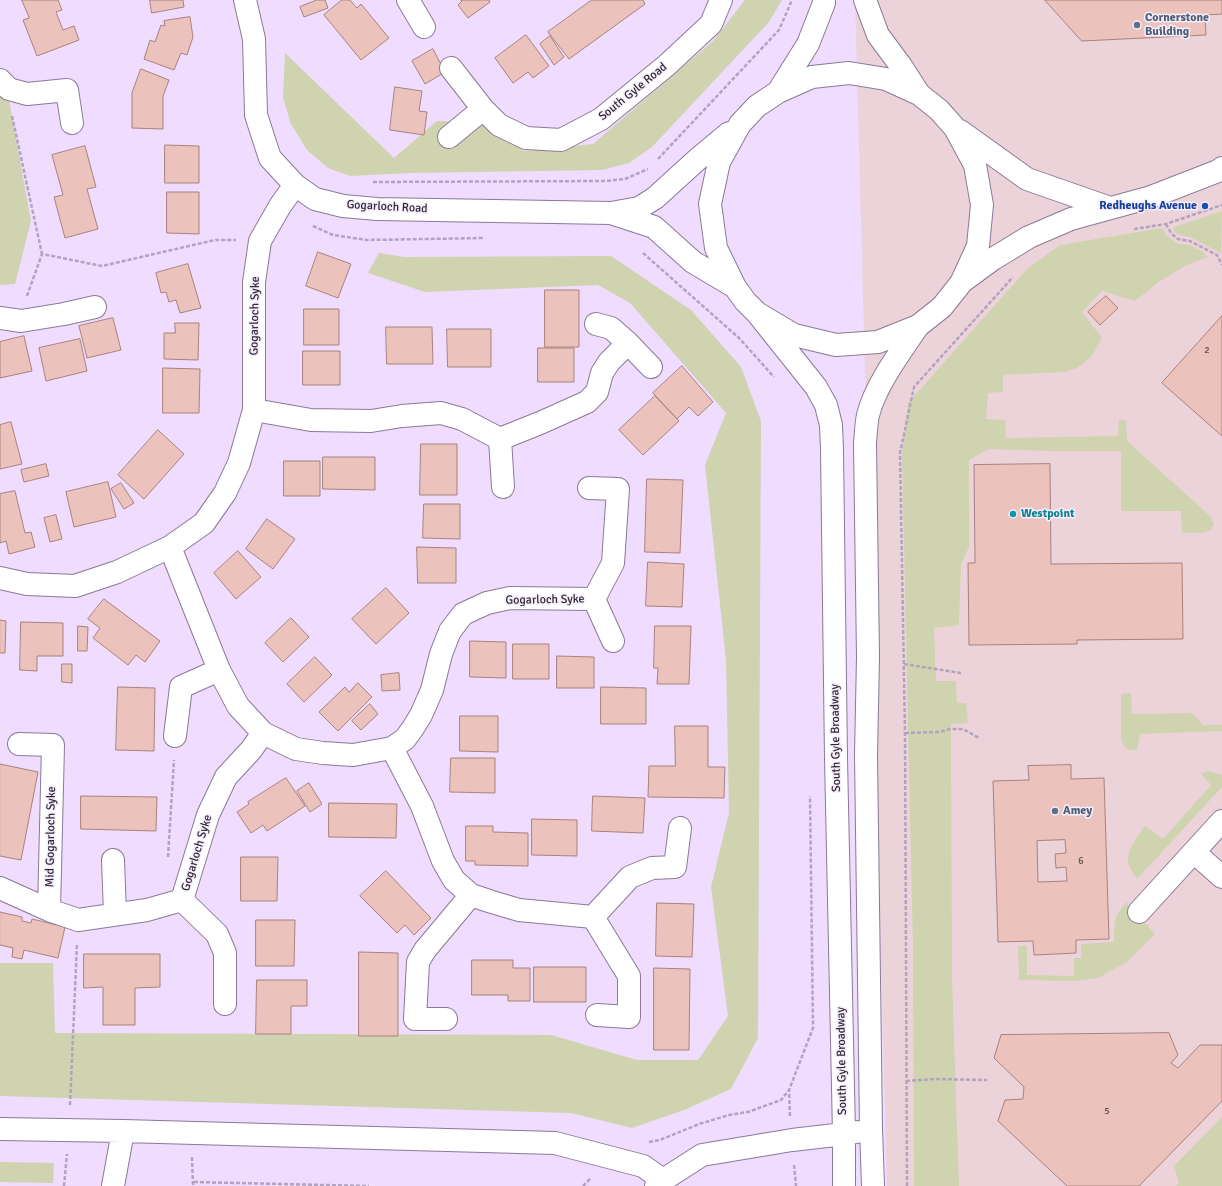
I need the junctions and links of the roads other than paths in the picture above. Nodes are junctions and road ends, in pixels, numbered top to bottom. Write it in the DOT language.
graph roads {
  1 [pos="245,0"];
  2 [pos="408,0"];
  3 [pos="722,0"];
  4 [pos="824,0"];
  5 [pos="865,0"];
  6 [pos="424,27"];
  7 [pos="451,68"];
  8 [pos="3,83"];
  9 [pos="778,92"];
  10 [pos="919,94"];
  11 [pos="483,110"];
  12 [pos="72,123"];
  13 [pos="740,124"];
  14 [pos="955,128"];
  15 [pos="449,137"];
  16 [pos="1222,168"];
  17 [pos="295,185"];
  18 [pos="1110,208"];
  19 [pos="611,212"];
  20 [pos="961,283"];
  21 [pos="735,287"];
  22 [pos="95,307"];
  23 [pos="758,313"];
  24 [pos="10,319"];
  25 [pos="596,324"];
  26 [pos="918,326"];
  27 [pos="628,343"];
  28 [pos="651,367"];
  29 [pos="254,410"];
  30 [pos="500,438"];
  31 [pos="503,487"];
  32 [pos="589,488"];
  33 [pos="170,547"];
  34 [pos="0,578"];
  35 [pos="594,599"];
  36 [pos="613,641"];
  37 [pos="219,670"];
  38 [pos="262,733"];
  39 [pos="175,736"];
  40 [pos="19,744"];
  41 [pos="392,748"];
  42 [pos="1222,821"];
  43 [pos="680,828"];
  44 [pos="1194,852"];
  45 [pos="113,860"];
  46 [pos="1222,877"];
  47 [pos="0,888"];
  48 [pos="471,895"];
  49 [pos="182,900"];
  50 [pos="49,910"];
  51 [pos="1139,912"];
  52 [pos="115,914"];
  53 [pos="593,917"];
  54 [pos="225,1004"];
  55 [pos="597,1015"];
  56 [pos="446,1019"];
  57 [pos="0,1128"];
  58 [pos="872,1128"];
  59 [pos="123,1131"];
  60 [pos="844,1134"];
  61 [pos="659,1183"];
  62 [pos="113,1186"];
  63 [pos="844,1186"];
  64 [pos="873,1186"];
  1 -- 17 [label="street, Gogarloch Road"];
  2 -- 6 [label="street"];
  3 -- 11 [label="street, South Gyle Road"];
  4 -- 9 [label="street, South Gyle Broadway"];
  5 -- 10 [label="street, South Gyle Broadway"];
  7 -- 11 [label="street, South Gyle Road"];
  8 -- 12 [label="street"];
  9 -- 10 [label="street, South Gyle Broadway"];
  9 -- 13 [label="street, South Gyle Broadway"];
  10 -- 14 [label="street, South Gyle Broadway"];
  11 -- 15 [label="street"];
  13 -- 19 [label="street, Gogarloch Road"];
  13 -- 21 [label="street, South Gyle Broadway"];
  14 -- 18 [label="street"];
  14 -- 20 [label="street, South Gyle Broadway"];
  16 -- 18 [label="street"];
  17 -- 19 [label="street, Gogarloch Road"];
  17 -- 29 [label="street, Gogarloch Syke"];
  18 -- 20 [label="street"];
  19 -- 21 [label="street, Gogarloch Road"];
  20 -- 26 [label="street, South Gyle Broadway"];
  21 -- 23 [label="street, South Gyle Broadway"];
  22 -- 24 [label="street"];
  23 -- 26 [label="street, South Gyle Broadway"];
  23 -- 60 [label="street, South Gyle Broadway"];
  25 -- 27 [label="street"];
  26 -- 58 [label="street, South Gyle Broadway"];
  27 -- 28 [label="street"];
  27 -- 30 [label="street"];
  29 -- 30 [label="street"];
  29 -- 33 [label="street, Gogarloch Syke"];
  30 -- 31 [label="street"];
  32 -- 35 [label="street, Gogarloch Syke"];
  33 -- 34 [label="street, Gogarloch Syke"];
  33 -- 37 [label="street"];
  35 -- 36 [label="street, Gogarloch Syke"];
  35 -- 41 [label="street, Gogarloch Syke"];
  37 -- 38 [label="street"];
  37 -- 39 [label="street"];
  38 -- 41 [label="street"];
  38 -- 49 [label="street, Gogarloch Syke"];
  40 -- 50 [label="street, Mid Gogarloch Syke"];
  41 -- 48 [label="street"];
  42 -- 44 [label="street"];
  43 -- 53 [label="street"];
  44 -- 46 [label="street"];
  44 -- 51 [label="street"];
  45 -- 52 [label="street"];
  47 -- 50 [label="street"];
  48 -- 53 [label="street"];
  48 -- 56 [label="street"];
  49 -- 52 [label="street, Gogarloch Syke"];
  49 -- 54 [label="street"];
  50 -- 52 [label="street, Gogarloch Syke"];
  53 -- 55 [label="street"];
  57 -- 59 [label="street"];
  58 -- 60 [label="street"];
  58 -- 64 [label="street, South Gyle Broadway"];
  59 -- 61 [label="street"];
  59 -- 62 [label="street"];
  60 -- 61 [label="street"];
  60 -- 63 [label="street, South Gyle Broadway"];
}
